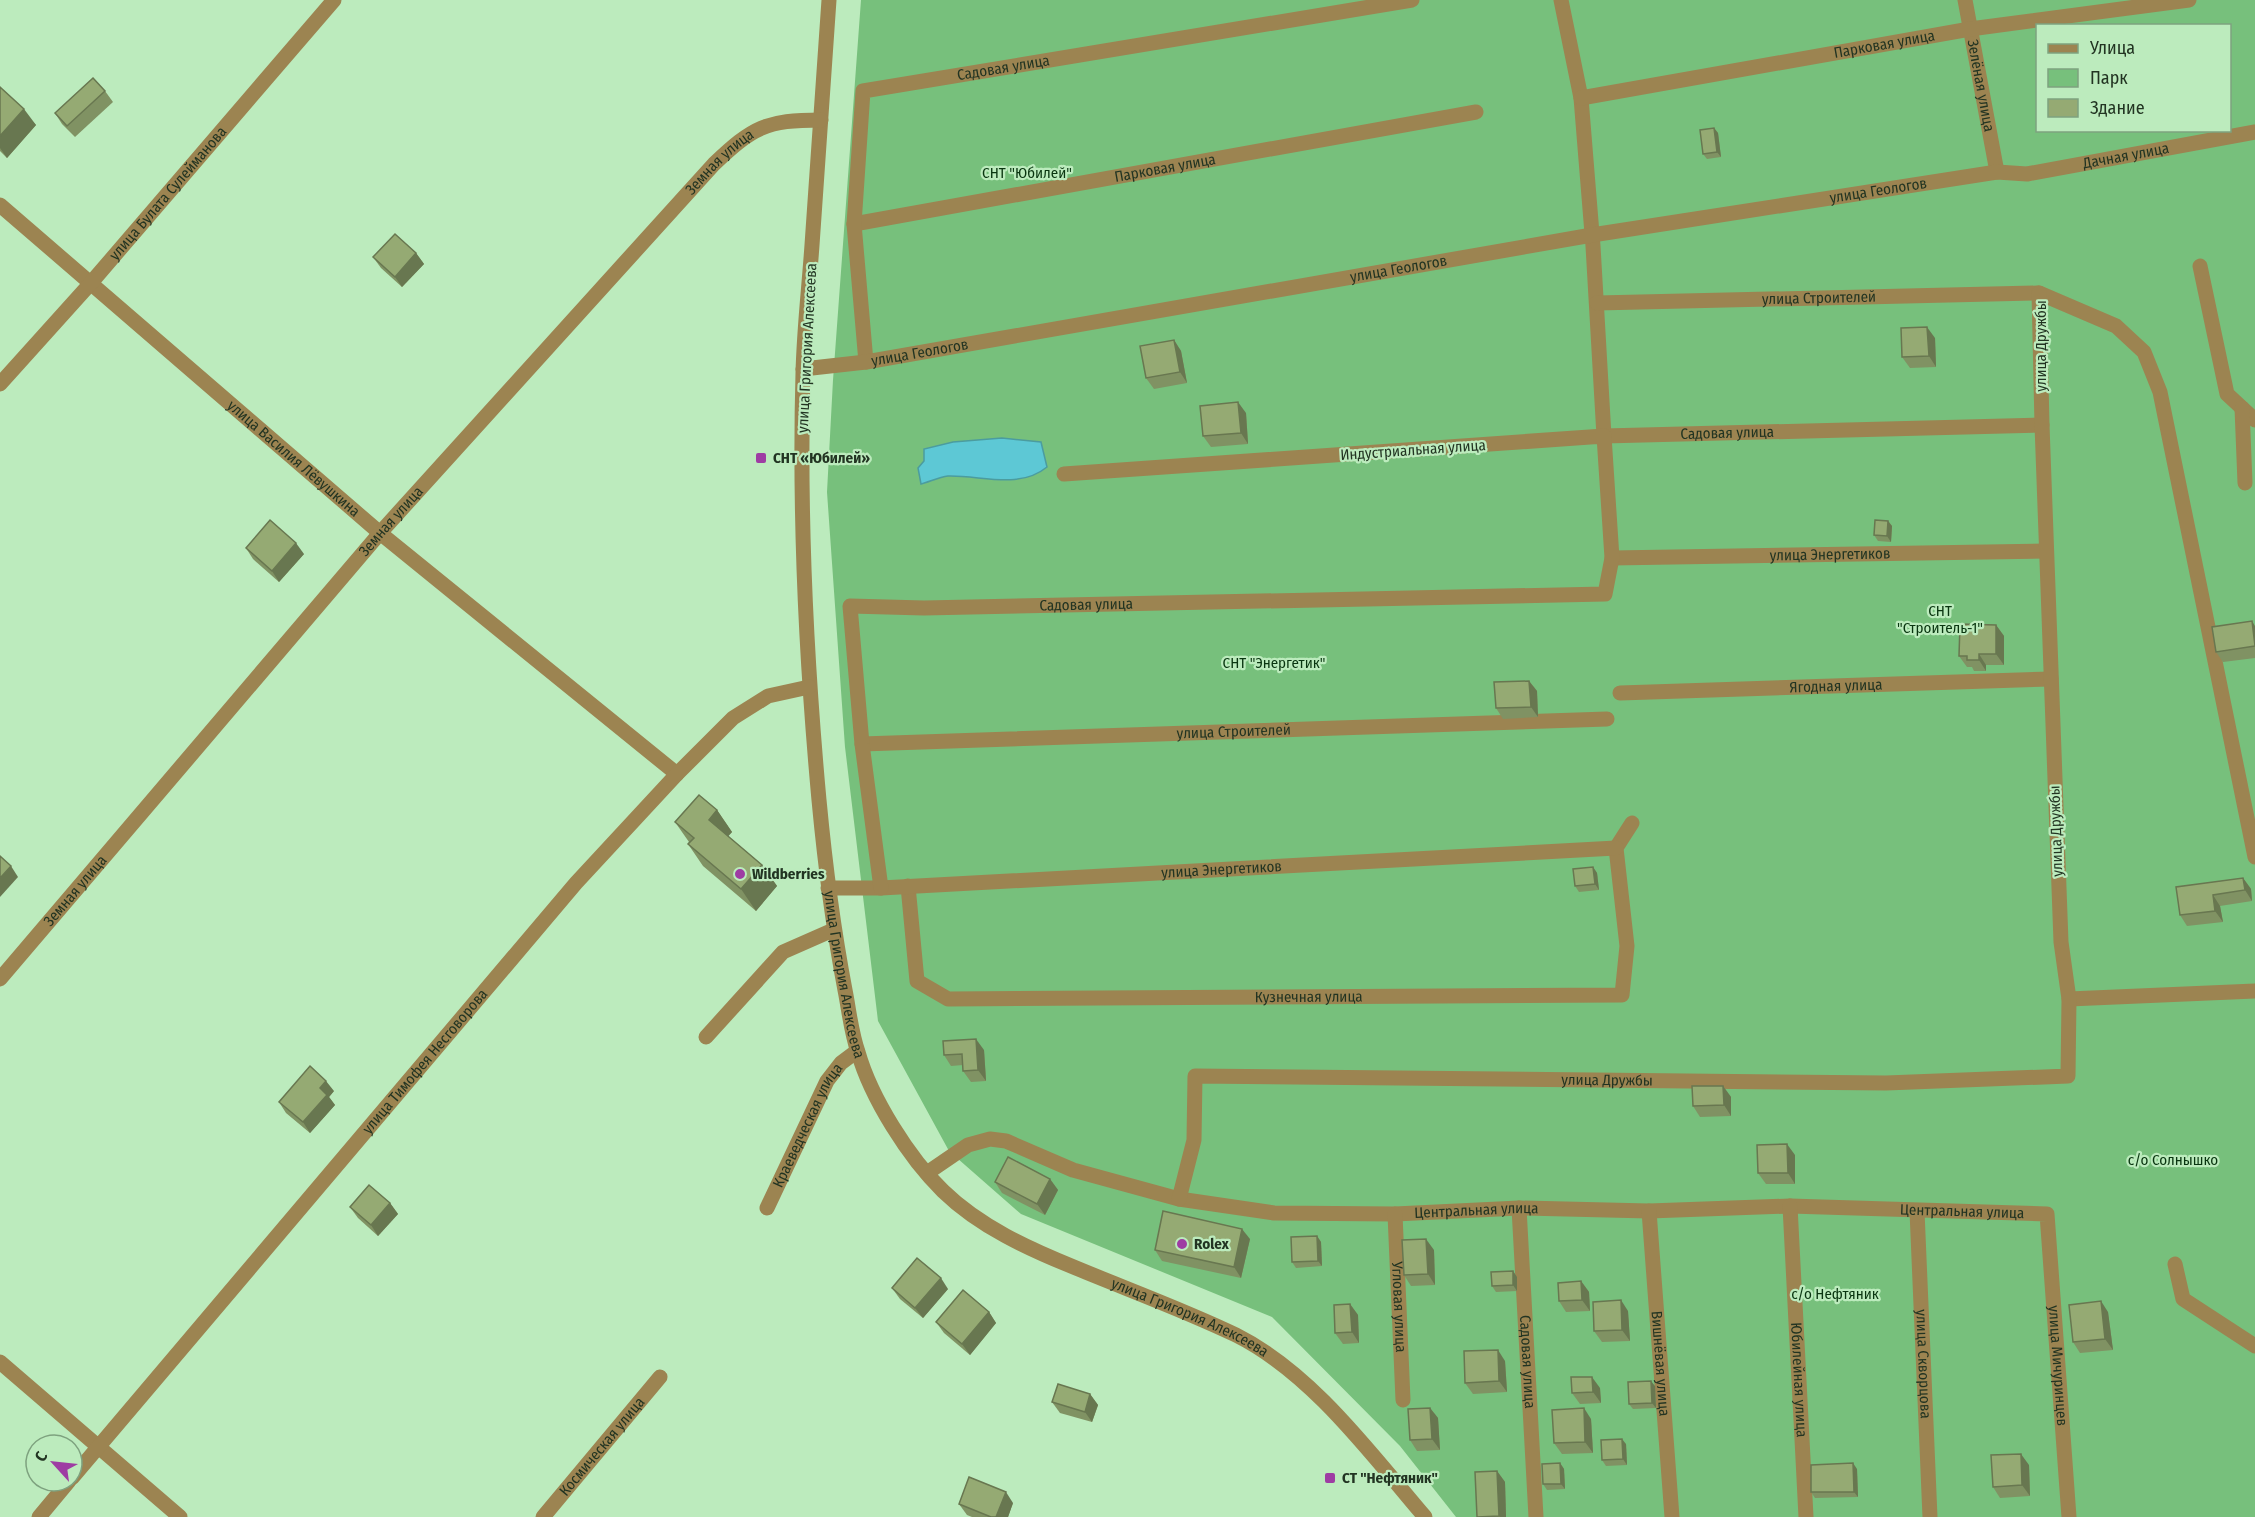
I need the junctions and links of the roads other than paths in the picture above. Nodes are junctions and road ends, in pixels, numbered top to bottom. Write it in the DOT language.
graph roads {
  1 [pos="334,0"];
  2 [pos="829,0"];
  3 [pos="1412,0"];
  4 [pos="1561,0"];
  5 [pos="1965,0"];
  6 [pos="2189,0"];
  7 [pos="1970,29"];
  8 [pos="1581,99"];
  9 [pos="1476,112"];
  10 [pos="821,120"];
  11 [pos="2255,132"];
  12 [pos="1997,172"];
  13 [pos="0,205"];
  14 [pos="854,224"];
  15 [pos="1593,241"];
  16 [pos="2200,266"];
  17 [pos="90,284"];
  18 [pos="2039,293"];
  19 [pos="1597,303"];
  20 [pos="866,362"];
  21 [pos="803,369"];
  22 [pos="0,384"];
  23 [pos="2242,408"];
  24 [pos="2255,420"];
  25 [pos="2042,425"];
  26 [pos="1604,436"];
  27 [pos="1064,474"];
  28 [pos="2245,483"];
  29 [pos="380,533"];
  30 [pos="2046,551"];
  31 [pos="1612,558"];
  32 [pos="2051,679"];
  33 [pos="809,687"];
  34 [pos="1620,693"];
  35 [pos="1607,718"];
  36 [pos="862,744"];
  37 [pos="677,774"];
  38 [pos="1632,823"];
  39 [pos="1616,848"];
  40 [pos="2255,857"];
  41 [pos="908,886"];
  42 [pos="828,888"];
  43 [pos="881,888"];
  44 [pos="833,930"];
  45 [pos="0,979"];
  46 [pos="2255,991"];
  47 [pos="2069,999"];
  48 [pos="706,1037"];
  49 [pos="857,1051"];
  50 [pos="927,1173"];
  51 [pos="1179,1199"];
  52 [pos="1790,1206"];
  53 [pos="767,1208"];
  54 [pos="1519,1208"];
  55 [pos="1649,1211"];
  56 [pos="1917,1211"];
  57 [pos="1395,1214"];
  58 [pos="2048,1214"];
  59 [pos="2175,1264"];
  60 [pos="2255,1346"];
  61 [pos="0,1362"];
  62 [pos="660,1377"];
  63 [pos="1403,1400"];
  64 [pos="98,1447"];
  65 [pos="84,1464"];
  66 [pos="59,1493"];
  67 [pos="39,1517"];
  68 [pos="180,1517"];
  69 [pos="543,1517"];
  70 [pos="1425,1517"];
  71 [pos="1536,1517"];
  72 [pos="1672,1517"];
  73 [pos="1806,1517"];
  74 [pos="1930,1517"];
  75 [pos="2069,1517"];
  1 -- 17 [label="street, улица Булата Сулейманова"];
  2 -- 10 [label="street, улица Григория Алексеева"];
  3 -- 14 [label="street, Садовая улица"];
  4 -- 8 [label="street"];
  5 -- 7 [label="street, Зелёная улица"];
  6 -- 7 [label="street, Парковая улица"];
  7 -- 8 [label="street, Парковая улица"];
  7 -- 12 [label="street, Зелёная улица"];
  8 -- 15 [label="street"];
  9 -- 14 [label="street, Парковая улица"];
  10 -- 21 [label="street, улица Григория Алексеева"];
  10 -- 29 [label="street, Земная улица"];
  11 -- 12 [label="street, Дачная улица"];
  12 -- 15 [label="street, улица Геологов"];
  13 -- 17 [label="street, улица Василия Лёвушкина"];
  14 -- 20 [label="street, Садовая улица"];
  15 -- 19 [label="street"];
  15 -- 20 [label="street, улица Геологов"];
  16 -- 23 [label="street"];
  17 -- 22 [label="street, улица Булата Сулейманова"];
  17 -- 29 [label="street, улица Василия Лёвушкина"];
  18 -- 19 [label="street, улица Строителей"];
  18 -- 25 [label="street, улица Дружбы"];
  18 -- 40 [label="street, улица Дружбы"];
  19 -- 26 [label="street"];
  20 -- 21 [label="street, улица Геологов"];
  21 -- 33 [label="street, улица Григория Алексеева"];
  23 -- 24 [label="street"];
  23 -- 28 [label="street"];
  25 -- 26 [label="street, Садовая улица"];
  25 -- 30 [label="street, улица Дружбы"];
  26 -- 27 [label="street, Индустриальная улица"];
  26 -- 31 [label="street"];
  29 -- 37 [label="street, улица Василия Лёвушкина"];
  29 -- 45 [label="street, Земная улица"];
  30 -- 31 [label="street, улица Энергетиков"];
  30 -- 32 [label="street, улица Дружбы"];
  31 -- 36 [label="street, Садовая улица"];
  32 -- 34 [label="street, Ягодная улица"];
  32 -- 47 [label="street, улица Дружбы"];
  33 -- 37 [label="street, улица Тимофея Несговорова"];
  33 -- 42 [label="street, улица Григория Алексеева"];
  35 -- 36 [label="street, улица Строителей"];
  36 -- 43 [label="street, Садовая улица"];
  37 -- 64 [label="street, улица Тимофея Несговорова"];
  38 -- 39 [label="street"];
  39 -- 41 [label="street, улица Энергетиков"];
  39 -- 41 [label="street, Кузнечная улица"];
  41 -- 43 [label="street, улица Энергетиков"];
  42 -- 43 [label="street, улица Энергетиков"];
  42 -- 44 [label="street, улица Григория Алексеева"];
  44 -- 48 [label="street"];
  44 -- 49 [label="street, улица Григория Алексеева"];
  46 -- 47 [label="street"];
  47 -- 51 [label="street, улица Дружбы"];
  49 -- 50 [label="street, улица Григория Алексеева"];
  49 -- 53 [label="street, Краеведческая улица"];
  50 -- 51 [label="street, Центральная улица"];
  50 -- 70 [label="street, улица Григория Алексеева"];
  51 -- 57 [label="street, Центральная улица"];
  52 -- 55 [label="street, Центральная улица"];
  52 -- 56 [label="street, Центральная улица"];
  52 -- 73 [label="street, Юбилейная улица"];
  54 -- 55 [label="street, Центральная улица"];
  54 -- 57 [label="street, Центральная улица"];
  54 -- 71 [label="street, Садовая улица"];
  55 -- 72 [label="street, Вишнёвая улица"];
  56 -- 58 [label="street, Центральная улица"];
  56 -- 74 [label="street, улица Скворцова"];
  57 -- 63 [label="street, Угловая улица"];
  58 -- 75 [label="street, улица Мичуринцев"];
  59 -- 60 [label="street"];
  61 -- 64 [label="street"];
  62 -- 69 [label="street, Космическая улица"];
  64 -- 65 [label="street, улица Тимофея Несговорова"];
  64 -- 68 [label="street"];
  66 -- 67 [label="street, улица Тимофея Несговорова"];
}
